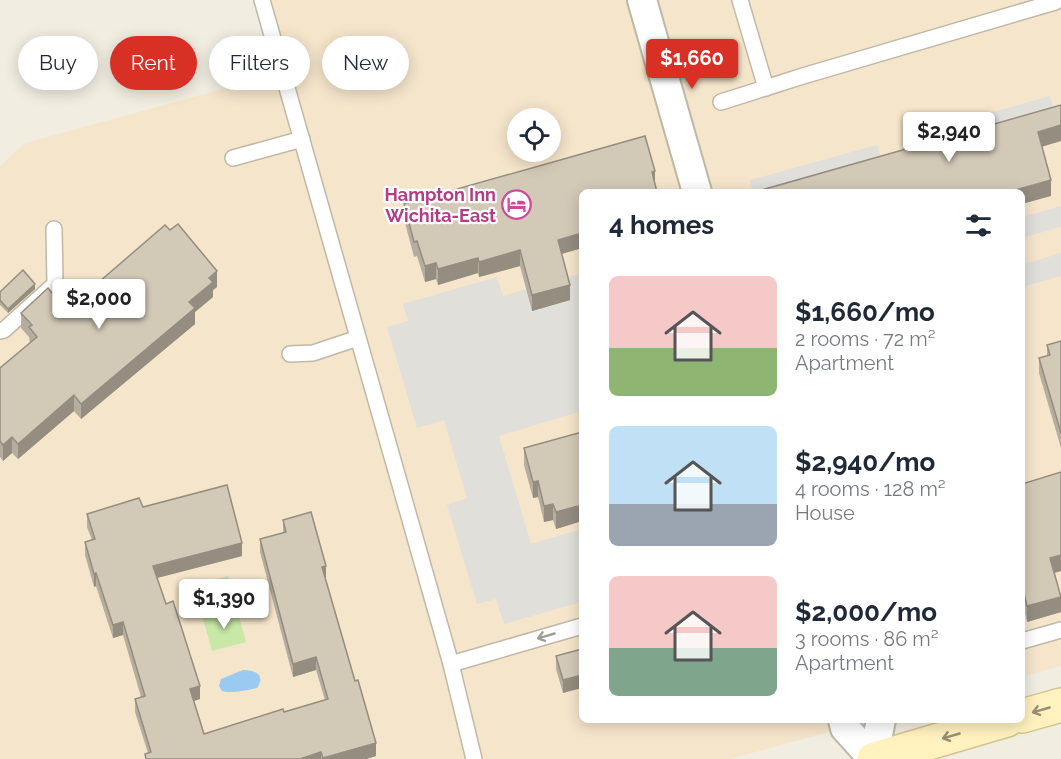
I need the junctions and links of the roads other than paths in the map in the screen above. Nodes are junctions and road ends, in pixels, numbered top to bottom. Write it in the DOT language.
graph roads {
  1 [pos="262,0"];
  2 [pos="642,0"];
  3 [pos="741,0"];
  4 [pos="1055,0"];
  5 [pos="766,88"];
  6 [pos="721,102"];
  7 [pos="302,139"];
  8 [pos="233,158"];
  9 [pos="696,189"];
  10 [pos="54,229"];
  11 [pos="0,331"];
  12 [pos="358,338"];
  13 [pos="290,354"];
  14 [pos="579,627"];
  15 [pos="1061,630"];
  16 [pos="1025,640"];
  17 [pos="451,664"];
  18 [pos="1061,705"];
  19 [pos="1025,715"];
  20 [pos="844,723"];
  21 [pos="880,723"];
  22 [pos="997,723"];
  23 [pos="474,759"];
  24 [pos="874,759"];
  1 -- 7 [label="lane"];
  2 -- 9 [label="street"];
  3 -- 5 [label="lane"];
  4 -- 5 [label="lane"];
  5 -- 6 [label="lane"];
  7 -- 8 [label="lane"];
  7 -- 12 [label="lane"];
  10 -- 11 [label="lane"];
  12 -- 13 [label="lane"];
  12 -- 17 [label="lane"];
  14 -- 17 [label="lane, one-way"];
  15 -- 16 [label="lane"];
  17 -- 23 [label="lane"];
  18 -- 19 [label="main road, one-way"];
  20 -- 24 [label="street"];
  21 -- 24 [label="street"];
  22 -- 24 [label="main road, one-way"];
}
